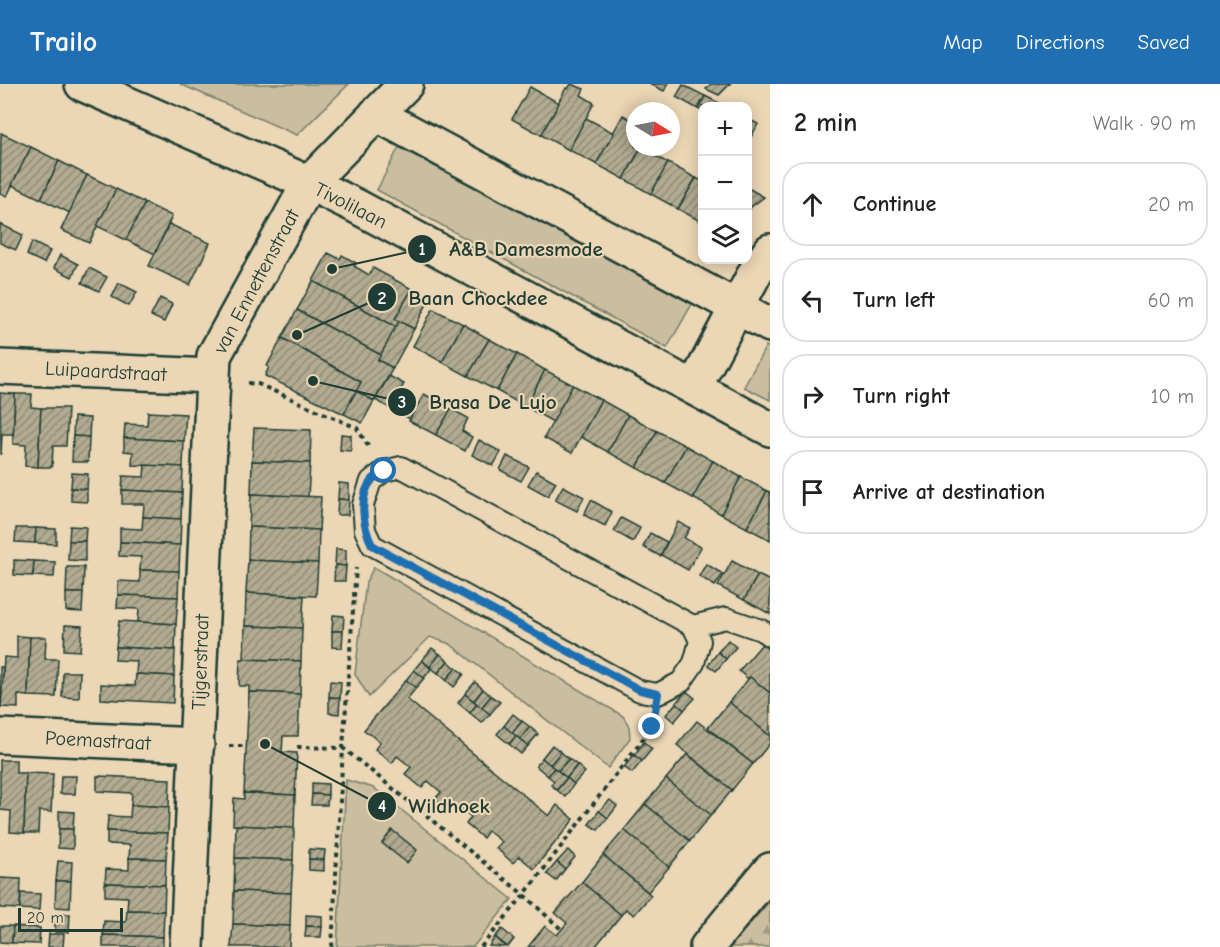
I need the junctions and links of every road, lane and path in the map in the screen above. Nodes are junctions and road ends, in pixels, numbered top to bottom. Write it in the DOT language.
graph roads {
  1 [pos="82,84"];
  2 [pos="406,84"];
  3 [pos="376,114"];
  4 [pos="309,183"];
  5 [pos="770,251"];
  6 [pos="738,307"];
  7 [pos="770,325"];
  8 [pos="0,367"];
  9 [pos="212,376"];
  10 [pos="694,388"];
  11 [pos="357,428"];
  12 [pos="770,429"];
  13 [pos="372,545"];
  14 [pos="693,626"];
  15 [pos="770,636"];
  16 [pos="658,694"];
  17 [pos="0,736"];
  18 [pos="196,745"];
  19 [pos="297,747"];
  20 [pos="343,748"];
  21 [pos="770,870"];
  22 [pos="524,895"];
  23 [pos="561,929"];
  24 [pos="187,947"];
  25 [pos="332,947"];
  26 [pos="481,947"];
  27 [pos="707,947"];
  1 -- 4 [label="street, Tivolilaan"];
  2 -- 3 [label="street, van Ennettenstraat"];
  3 -- 4 [label="street, van Ennettenstraat"];
  3 -- 6 [label="street"];
  4 -- 9 [label="street, van Ennettenstraat"];
  4 -- 10 [label="street, Tivolilaan"];
  5 -- 6 [label="street"];
  6 -- 7 [label="street"];
  6 -- 10 [label="street"];
  8 -- 9 [label="street, Luipaardstraat"];
  9 -- 11 [label="path"];
  9 -- 18 [label="street, Tijgerstraat"];
  10 -- 12 [label="street, Tivolilaan"];
  13 -- 14 [label="lane"];
  13 -- 16 [label="lane"];
  13 -- 20 [label="path"];
  14 -- 15 [label="lane"];
  14 -- 16 [label="lane"];
  16 -- 22 [label="path"];
  17 -- 18 [label="street, Poemastraat"];
  18 -- 24 [label="street, Tijgerstraat"];
  19 -- 20 [label="path"];
  20 -- 22 [label="path"];
  20 -- 25 [label="path"];
  21 -- 27 [label="street"];
  22 -- 23 [label="path"];
  22 -- 26 [label="path"];
}
